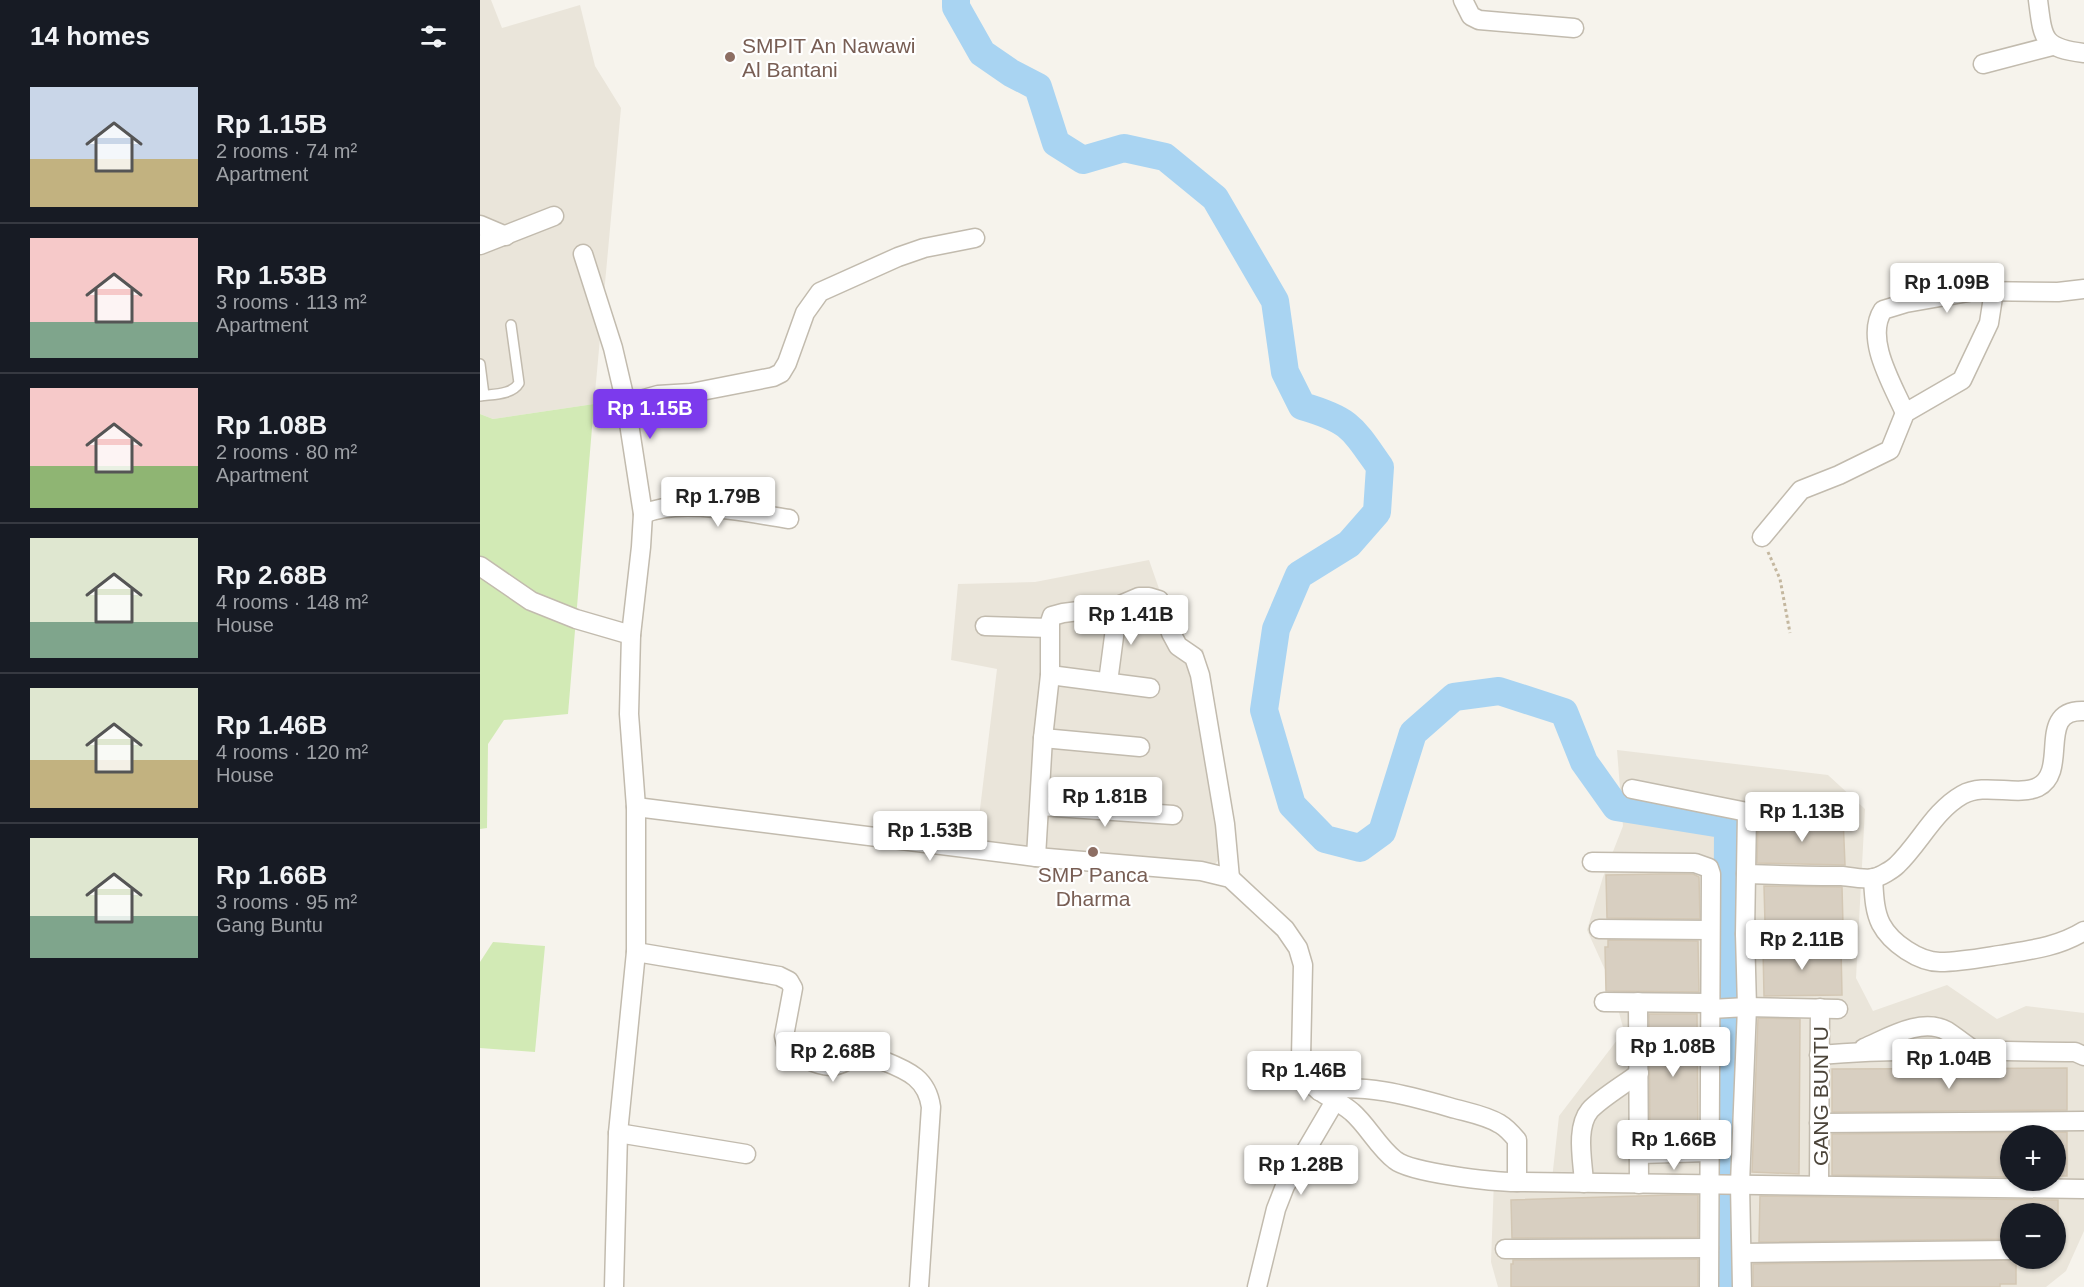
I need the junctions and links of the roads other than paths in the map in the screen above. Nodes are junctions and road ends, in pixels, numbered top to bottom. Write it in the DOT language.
graph roads {
  1 [pos="1463,0"];
  2 [pos="2038,0"];
  3 [pos="1574,28"];
  4 [pos="2052,46"];
  5 [pos="2084,53"];
  6 [pos="1983,64"];
  7 [pos="554,216"];
  8 [pos="480,225"];
  9 [pos="507,236"];
  10 [pos="975,238"];
  11 [pos="480,246"];
  12 [pos="583,254"];
  13 [pos="2084,289"];
  14 [pos="1994,291"];
  15 [pos="511,325"];
  16 [pos="480,364"];
  17 [pos="482,396"];
  18 [pos="626,404"];
  19 [pos="1905,413"];
  20 [pos="643,514"];
  21 [pos="789,519"];
  22 [pos="1762,537"];
  23 [pos="480,566"];
  24 [pos="1118,606"];
  25 [pos="985,626"];
  26 [pos="1049,628"];
  27 [pos="631,635"];
  28 [pos="1050,675"];
  29 [pos="1108,682"];
  30 [pos="1150,688"];
  31 [pos="2084,711"];
  32 [pos="1043,738"];
  33 [pos="1140,747"];
  34 [pos="1632,789"];
  35 [pos="1040,806"];
  36 [pos="636,807"];
  37 [pos="1832,811"];
  38 [pos="1747,812"];
  39 [pos="1173,815"];
  40 [pos="1036,857"];
  41 [pos="1592,861"];
  42 [pos="1746,874"];
  43 [pos="1230,878"];
  44 [pos="1873,878"];
  45 [pos="1599,929"];
  46 [pos="1710,930"];
  47 [pos="2084,932"];
  48 [pos="1745,934"];
  49 [pos="1840,936"];
  50 [pos="636,952"];
  51 [pos="1604,1002"];
  52 [pos="1638,1002"];
  53 [pos="1711,1007"];
  54 [pos="1741,1007"];
  55 [pos="1974,1051"];
  56 [pos="1854,1052"];
  57 [pos="1819,1055"];
  58 [pos="2084,1056"];
  59 [pos="1639,1073"];
  60 [pos="1319,1091"];
  61 [pos="1335,1101"];
  62 [pos="2084,1121"];
  63 [pos="1819,1123"];
  64 [pos="618,1133"];
  65 [pos="1709,1152"];
  66 [pos="746,1154"];
  67 [pos="1639,1154"];
  68 [pos="1517,1182"];
  69 [pos="1584,1184"];
  70 [pos="1639,1184"];
  71 [pos="1709,1184"];
  72 [pos="1740,1184"];
  73 [pos="1819,1185"];
  74 [pos="2084,1189"];
  75 [pos="1709,1248"];
  76 [pos="1504,1249"];
  77 [pos="2000,1250"];
  78 [pos="1742,1253"];
  79 [pos="614,1287"];
  80 [pos="919,1287"];
  81 [pos="1257,1287"];
  82 [pos="1708,1287"];
  83 [pos="1742,1287"];
  1 -- 3 [label="street"];
  2 -- 4 [label="street"];
  4 -- 5 [label="street"];
  4 -- 6 [label="street"];
  7 -- 9 [label="street"];
  8 -- 9 [label="street"];
  9 -- 11 [label="street"];
  10 -- 18 [label="street"];
  12 -- 18 [label="street"];
  13 -- 14 [label="street"];
  14 -- 19 [label="street"];
  14 -- 19 [label="street"];
  15 -- 17 [label="lane"];
  16 -- 17 [label="lane"];
  18 -- 20 [label="street"];
  19 -- 22 [label="street"];
  20 -- 21 [label="street"];
  20 -- 27 [label="street"];
  23 -- 27 [label="street"];
  24 -- 26 [label="street"];
  24 -- 29 [label="street"];
  24 -- 43 [label="street"];
  25 -- 26 [label="street"];
  26 -- 28 [label="street"];
  27 -- 36 [label="street"];
  28 -- 29 [label="street"];
  28 -- 32 [label="street"];
  29 -- 30 [label="street"];
  31 -- 44 [label="street"];
  32 -- 33 [label="street"];
  32 -- 35 [label="street"];
  34 -- 38 [label="street"];
  35 -- 39 [label="street"];
  35 -- 40 [label="street"];
  36 -- 40 [label="street"];
  36 -- 50 [label="street"];
  37 -- 38 [label="street"];
  38 -- 42 [label="street"];
  40 -- 43 [label="street"];
  41 -- 46 [label="street"];
  42 -- 44 [label="street"];
  42 -- 48 [label="street"];
  43 -- 60 [label="street"];
  44 -- 47 [label="street"];
  45 -- 46 [label="street"];
  46 -- 53 [label="street"];
  48 -- 49 [label="street"];
  48 -- 54 [label="street"];
  50 -- 64 [label="street"];
  50 -- 80 [label="street"];
  51 -- 52 [label="street"];
  52 -- 53 [label="street"];
  52 -- 59 [label="street"];
  53 -- 54 [label="street"];
  53 -- 65 [label="street"];
  54 -- 57 [label="street, GANG BUNTU"];
  54 -- 72 [label="street"];
  55 -- 56 [label="street"];
  55 -- 56 [label="street"];
  55 -- 58 [label="street"];
  56 -- 57 [label="street"];
  57 -- 63 [label="street, GANG BUNTU"];
  59 -- 67 [label="street"];
  59 -- 69 [label="street"];
  60 -- 61 [label="street"];
  60 -- 68 [label="street"];
  61 -- 68 [label="street"];
  61 -- 81 [label="street"];
  62 -- 63 [label="street"];
  63 -- 73 [label="street, GANG BUNTU"];
  64 -- 66 [label="street"];
  64 -- 79 [label="street"];
  65 -- 67 [label="street"];
  65 -- 71 [label="street"];
  67 -- 70 [label="street"];
  68 -- 69 [label="street"];
  69 -- 70 [label="street"];
  70 -- 71 [label="street"];
  71 -- 72 [label="street"];
  71 -- 75 [label="street"];
  72 -- 73 [label="street"];
  72 -- 78 [label="street"];
  73 -- 74 [label="street"];
  75 -- 76 [label="street"];
  75 -- 82 [label="street"];
  77 -- 78 [label="street"];
  78 -- 83 [label="street"];
}
